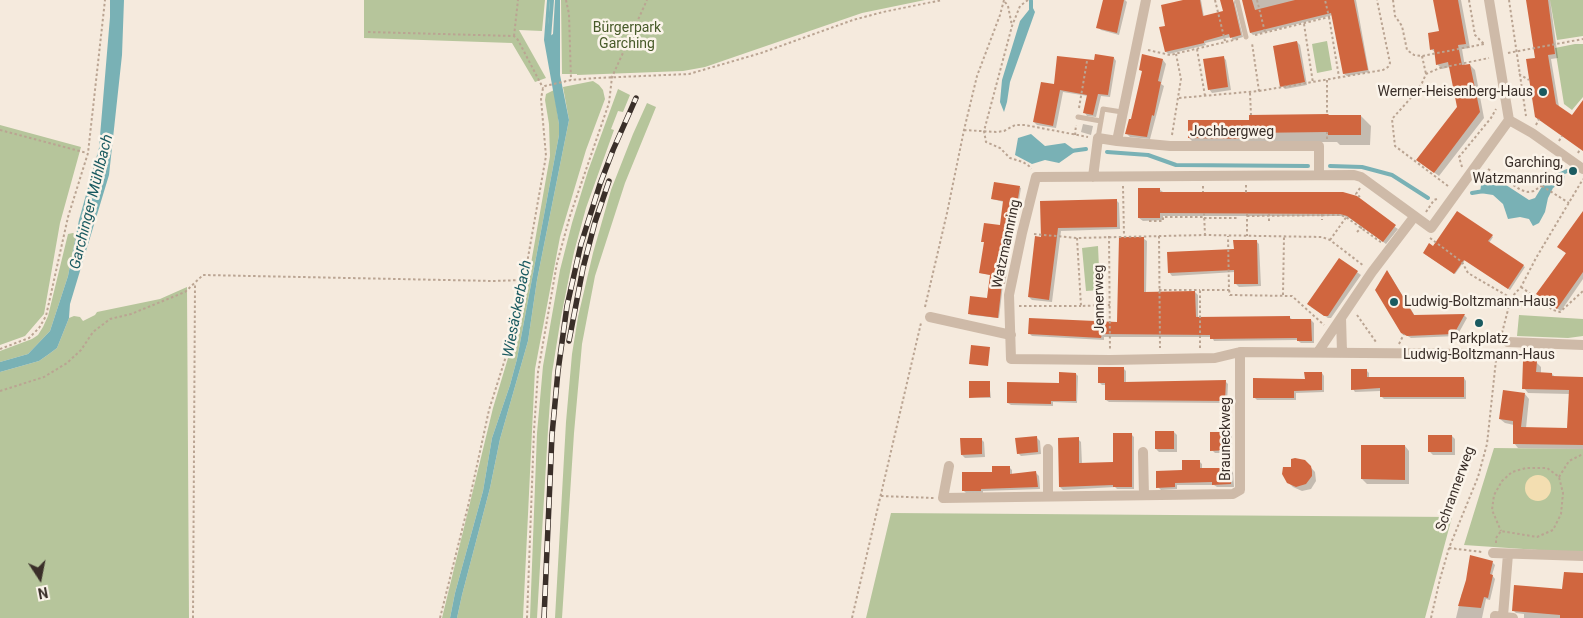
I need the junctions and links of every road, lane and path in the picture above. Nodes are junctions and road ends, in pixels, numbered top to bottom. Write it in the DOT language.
graph roads {
  1 [pos="105,0"];
  2 [pos="518,0"];
  3 [pos="566,0"];
  4 [pos="647,0"];
  5 [pos="942,0"];
  6 [pos="1028,0"];
  7 [pos="1146,0"];
  8 [pos="1215,0"];
  9 [pos="1237,0"];
  10 [pos="1257,0"];
  11 [pos="1377,0"];
  12 [pos="1393,0"];
  13 [pos="1469,0"];
  14 [pos="1489,0"];
  15 [pos="1509,0"];
  16 [pos="1004,1"];
  17 [pos="1329,17"];
  18 [pos="1304,23"];
  19 [pos="1012,26"];
  20 [pos="368,32"];
  21 [pos="1265,32"];
  22 [pos="514,36"];
  23 [pos="1246,37"];
  24 [pos="1583,39"];
  25 [pos="1251,41"];
  26 [pos="1225,42"];
  27 [pos="1496,42"];
  28 [pos="1485,44"];
  29 [pos="1197,49"];
  30 [pos="1517,51"];
  31 [pos="1176,54"];
  32 [pos="1499,55"];
  33 [pos="1422,56"];
  34 [pos="1488,59"];
  35 [pos="1087,61"];
  36 [pos="1426,74"];
  37 [pos="1519,74"];
  38 [pos="612,77"];
  39 [pos="1339,77"];
  40 [pos="571,80"];
  41 [pos="1327,80"];
  42 [pos="1529,80"];
  43 [pos="1312,83"];
  44 [pos="543,88"];
  45 [pos="1259,91"];
  46 [pos="1250,93"];
  47 [pos="1205,96"];
  48 [pos="1179,98"];
  49 [pos="1496,107"];
  50 [pos="1122,112"];
  51 [pos="1327,114"];
  52 [pos="1251,115"];
  53 [pos="1078,117"];
  54 [pos="1508,120"];
  55 [pos="1527,120"];
  56 [pos="1101,121"];
  57 [pos="1530,124"];
  58 [pos="1535,126"];
  59 [pos="0,130"];
  60 [pos="964,130"];
  61 [pos="984,131"];
  62 [pos="1074,135"];
  63 [pos="1098,138"];
  64 [pos="1117,141"];
  65 [pos="1170,146"];
  66 [pos="88,153"];
  67 [pos="1554,161"];
  68 [pos="1484,166"];
  69 [pos="1583,168"];
  70 [pos="1463,172"];
  71 [pos="1319,174"];
  72 [pos="1122,176"];
  73 [pos="1036,177"];
  74 [pos="1093,177"];
  75 [pos="1583,179"];
  76 [pos="1541,186"];
  77 [pos="1456,192"];
  78 [pos="1443,198"];
  79 [pos="1569,203"];
  80 [pos="1204,213"];
  81 [pos="1270,215"];
  82 [pos="1322,215"];
  83 [pos="1347,217"];
  84 [pos="1204,218"];
  85 [pos="1238,218"];
  86 [pos="1417,219"];
  87 [pos="1322,220"];
  88 [pos="1270,221"];
  89 [pos="1149,222"];
  90 [pos="1361,227"];
  91 [pos="1357,232"];
  92 [pos="1022,234"];
  93 [pos="1424,234"];
  94 [pos="1205,235"];
  95 [pos="1109,236"];
  96 [pos="1124,236"];
  97 [pos="1159,236"];
  98 [pos="1228,236"];
  99 [pos="1247,236"];
  100 [pos="1284,236"];
  101 [pos="1077,238"];
  102 [pos="1330,240"];
  103 [pos="1390,249"];
  104 [pos="1372,272"];
  105 [pos="524,280"];
  106 [pos="195,283"];
  107 [pos="1521,288"];
  108 [pos="1159,290"];
  109 [pos="1200,290"];
  110 [pos="1229,290"];
  111 [pos="1583,291"];
  112 [pos="1283,295"];
  113 [pos="1511,298"];
  114 [pos="1110,305"];
  115 [pos="1010,306"];
  116 [pos="1082,306"];
  117 [pos="1350,306"];
  118 [pos="930,317"];
  119 [pos="1341,318"];
  120 [pos="1331,331"];
  121 [pos="1011,335"];
  122 [pos="1504,341"];
  123 [pos="1583,345"];
  124 [pos="0,349"];
  125 [pos="1240,352"];
  126 [pos="1318,352"];
  127 [pos="1342,352"];
  128 [pos="1383,352"];
  129 [pos="1492,354"];
  130 [pos="1160,358"];
  131 [pos="1201,358"];
  132 [pos="1110,360"];
  133 [pos="0,391"];
  134 [pos="1048,449"];
  135 [pos="1144,452"];
  136 [pos="1583,454"];
  137 [pos="949,466"];
  138 [pos="1559,477"];
  139 [pos="1144,495"];
  140 [pos="881,496"];
  141 [pos="1048,496"];
  142 [pos="943,498"];
  143 [pos="1501,531"];
  144 [pos="1449,548"];
  145 [pos="1494,553"];
  146 [pos="1508,554"];
  147 [pos="1583,556"];
  148 [pos="1499,617"];
  149 [pos="193,618"];
  150 [pos="440,618"];
  151 [pos="527,618"];
  152 [pos="1431,618"];
  153 [pos="1513,618"];
  1 -- 66 [label="path"];
  2 -- 22 [label="path"];
  3 -- 40 [label="path"];
  4 -- 38 [label="path"];
  5 -- 38 [label="path"];
  6 -- 19 [label="path"];
  7 -- 50 [label="street"];
  8 -- 26 [label="path"];
  9 -- 23 [label="lane"];
  10 -- 21 [label="path"];
  11 -- 39 [label="path"];
  12 -- 33 [label="path"];
  13 -- 28 [label="path"];
  14 -- 27 [label="street"];
  15 -- 30 [label="path"];
  16 -- 19 [label="path"];
  17 -- 39 [label="path"];
  18 -- 43 [label="path"];
  19 -- 61 [label="path"];
  20 -- 22 [label="path"];
  22 -- 44 [label="path"];
  24 -- 30 [label="path"];
  25 -- 45 [label="path"];
  27 -- 28 [label="path"];
  27 -- 32 [label="street"];
  28 -- 33 [label="path"];
  28 -- 34 [label="path"];
  29 -- 47 [label="path"];
  30 -- 32 [label="path"];
  30 -- 37 [label="path"];
  31 -- 48 [label="path"];
  32 -- 34 [label="path"];
  32 -- 54 [label="street"];
  33 -- 36 [label="path"];
  34 -- 36 [label="path"];
  35 -- 53 [label="path"];
  36 -- 77 [label="path"];
  37 -- 42 [label="path"];
  37 -- 55 [label="path"];
  38 -- 40 [label="path"];
  38 -- 151 [label="path"];
  39 -- 41 [label="path"];
  40 -- 44 [label="path"];
  41 -- 43 [label="path"];
  41 -- 51 [label="path"];
  43 -- 45 [label="path"];
  44 -- 105 [label="path"];
  45 -- 46 [label="path"];
  46 -- 47 [label="path"];
  46 -- 52 [label="path"];
  47 -- 48 [label="path"];
  48 -- 65 [label="path"];
  49 -- 70 [label="path"];
  50 -- 56 [label="lane"];
  50 -- 64 [label="street"];
  53 -- 56 [label="lane"];
  53 -- 62 [label="path"];
  54 -- 69 [label="street"];
  54 -- 77 [label="street"];
  56 -- 63 [label="lane"];
  57 -- 58 [label="path"];
  59 -- 66 [label="path"];
  60 -- 61 [label="path"];
  61 -- 62 [label="path"];
  61 -- 73 [label="path"];
  62 -- 63 [label="path"];
  63 -- 64 [label="street"];
  63 -- 74 [label="street"];
  64 -- 65 [label="street, Jochbergweg"];
  65 -- 71 [label="street, Jochbergweg"];
  66 -- 124 [label="path"];
  67 -- 76 [label="path"];
  68 -- 76 [label="path"];
  71 -- 72 [label="street"];
  71 -- 86 [label="street"];
  72 -- 74 [label="street"];
  72 -- 96 [label="path"];
  73 -- 74 [label="street"];
  73 -- 92 [label="street, Watzmannring"];
  75 -- 79 [label="path"];
  76 -- 79 [label="path"];
  77 -- 86 [label="street"];
  78 -- 86 [label="path"];
  79 -- 107 [label="path"];
  80 -- 84 [label="path"];
  81 -- 82 [label="path"];
  81 -- 88 [label="path"];
  81 -- 99 [label="path"];
  82 -- 83 [label="path"];
  82 -- 87 [label="path"];
  83 -- 90 [label="path"];
  83 -- 102 [label="path"];
  84 -- 85 [label="path"];
  84 -- 89 [label="path"];
  84 -- 94 [label="path"];
  86 -- 103 [label="street"];
  90 -- 91 [label="path"];
  90 -- 103 [label="path"];
  92 -- 101 [label="path"];
  92 -- 115 [label="street, Watzmannring"];
  93 -- 113 [label="path"];
  94 -- 97 [label="path"];
  94 -- 98 [label="path"];
  95 -- 96 [label="path"];
  95 -- 101 [label="path"];
  95 -- 114 [label="path, Jennerweg"];
  96 -- 97 [label="path"];
  97 -- 108 [label="path"];
  98 -- 99 [label="path"];
  98 -- 110 [label="path"];
  99 -- 100 [label="path"];
  100 -- 102 [label="path"];
  100 -- 112 [label="path"];
  101 -- 116 [label="path"];
  102 -- 104 [label="path"];
  103 -- 104 [label="street"];
  104 -- 117 [label="street"];
  105 -- 106 [label="path"];
  105 -- 150 [label="path"];
  106 -- 133 [label="path"];
  106 -- 149 [label="path"];
  107 -- 111 [label="path"];
  107 -- 113 [label="path"];
  108 -- 109 [label="path"];
  108 -- 130 [label="path"];
  109 -- 110 [label="path"];
  109 -- 131 [label="path"];
  110 -- 112 [label="path"];
  112 -- 120 [label="path"];
  113 -- 122 [label="path"];
  114 -- 116 [label="path"];
  114 -- 132 [label="path, Jennerweg"];
  115 -- 116 [label="path"];
  115 -- 121 [label="street, Watzmannring"];
  117 -- 119 [label="street"];
  117 -- 128 [label="path"];
  118 -- 121 [label="street"];
  119 -- 120 [label="street"];
  119 -- 127 [label="street"];
  120 -- 126 [label="street"];
  121 -- 132 [label="street, Watzmannring"];
  122 -- 123 [label="street"];
  125 -- 126 [label="street, Watzmannring"];
  125 -- 131 [label="street, Watzmannring"];
  125 -- 139 [label="street, Brauneckweg"];
  126 -- 127 [label="street, Watzmannring"];
  127 -- 128 [label="street, Watzmannring"];
  128 -- 129 [label="street, Watzmannring"];
  129 -- 144 [label="path, Schrannerweg"];
  130 -- 131 [label="street, Watzmannring"];
  130 -- 132 [label="street, Watzmannring"];
  134 -- 141 [label="street"];
  135 -- 139 [label="street"];
  136 -- 138 [label="path"];
  137 -- 142 [label="street"];
  138 -- 143 [label="path"];
  138 -- 143 [label="path"];
  139 -- 141 [label="street, Brauneckweg"];
  140 -- 142 [label="path"];
  141 -- 142 [label="street, Brauneckweg"];
  143 -- 145 [label="path"];
  144 -- 145 [label="path"];
  144 -- 152 [label="path, Schrannerweg"];
  145 -- 146 [label="street"];
  146 -- 147 [label="street"];
  146 -- 148 [label="street"];
  148 -- 153 [label="street"];
}
